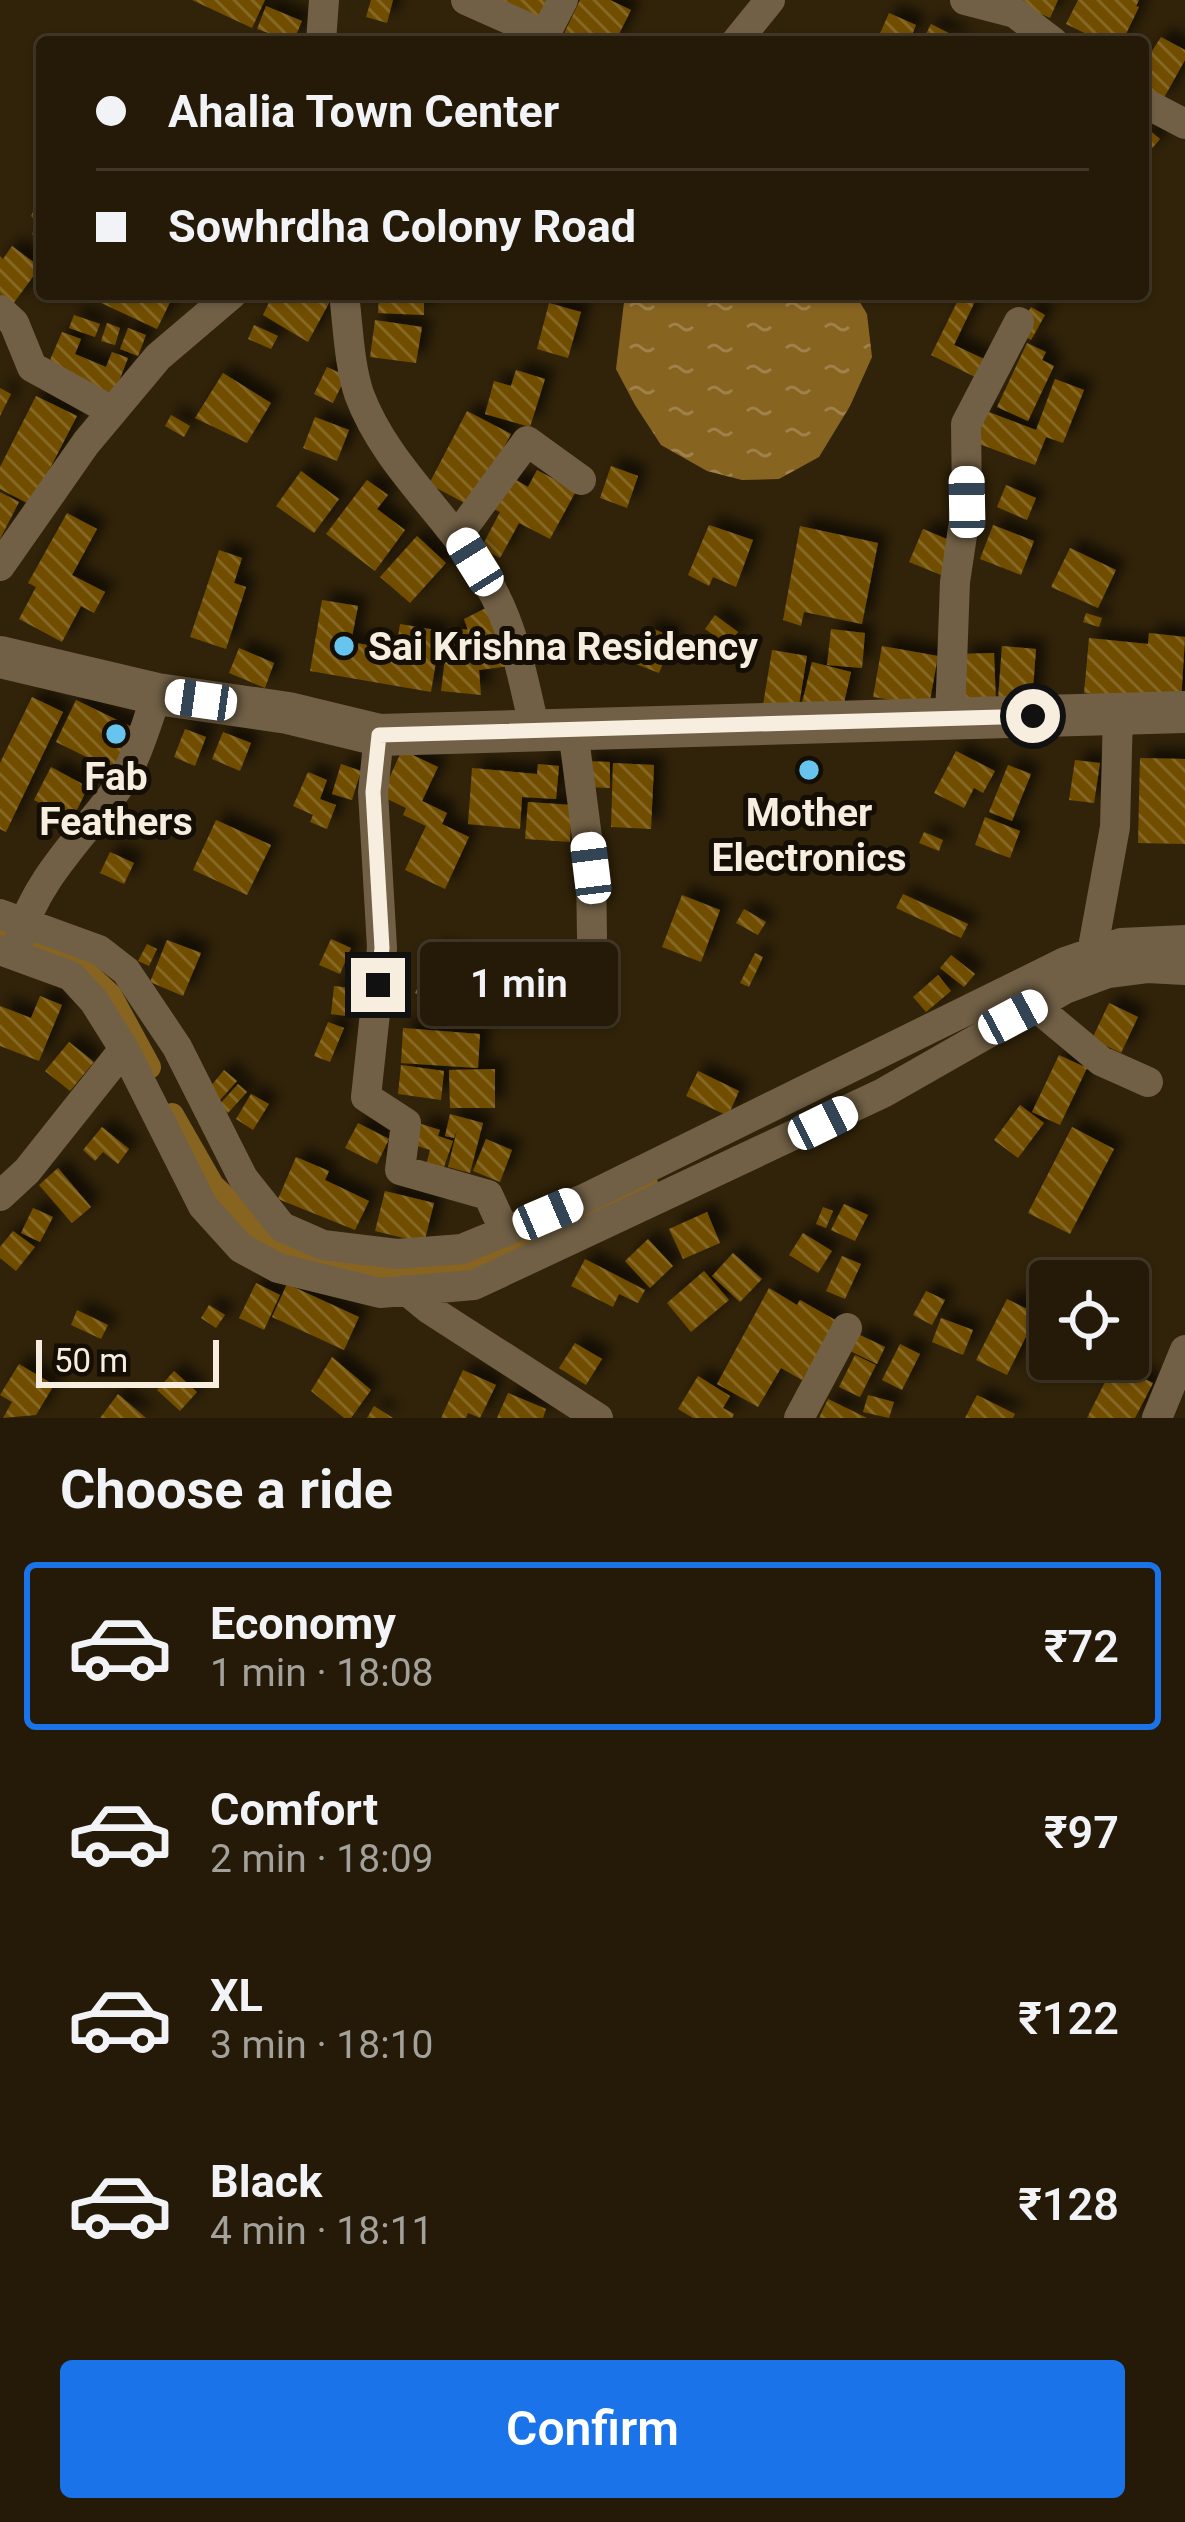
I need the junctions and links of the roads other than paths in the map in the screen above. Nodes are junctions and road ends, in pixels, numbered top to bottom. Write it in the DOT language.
graph roads {
  1 [pos="323,0"];
  2 [pos="466,0"];
  3 [pos="563,0"];
  4 [pos="770,0"];
  5 [pos="965,0"];
  6 [pos="322,36"];
  7 [pos="741,36"];
  8 [pos="1045,36"];
  9 [pos="225,300"];
  10 [pos="345,300"];
  11 [pos="0,310"];
  12 [pos="1019,322"];
  13 [pos="112,411"];
  14 [pos="580,480"];
  15 [pos="458,535"];
  16 [pos="0,566"];
  17 [pos="0,657"];
  18 [pos="157,694"];
  19 [pos="1185,712"];
  20 [pos="1118,713"];
  21 [pos="950,718"];
  22 [pos="554,731"];
  23 [pos="379,735"];
  24 [pos="12,918"];
  25 [pos="592,938"];
  26 [pos="1185,940"];
  27 [pos="8,952"];
  28 [pos="1092,953"];
  29 [pos="1185,970"];
  30 [pos="1016,1006"];
  31 [pos="124,1049"];
  32 [pos="1148,1082"];
  33 [pos="0,1196"];
  34 [pos="506,1232"];
  35 [pos="406,1290"];
  36 [pos="847,1328"];
  37 [pos="1185,1350"];
  38 [pos="598,1418"];
  39 [pos="799,1418"];
  40 [pos="1157,1418"];
  1 -- 6 [label="street"];
  2 -- 3 [label="street"];
  4 -- 7 [label="street"];
  5 -- 8 [label="street"];
  9 -- 13 [label="street"];
  10 -- 15 [label="street"];
  11 -- 13 [label="street"];
  12 -- 21 [label="street"];
  13 -- 16 [label="street"];
  14 -- 15 [label="street"];
  15 -- 22 [label="street"];
  17 -- 18 [label="main road"];
  18 -- 23 [label="main road"];
  18 -- 24 [label="street"];
  19 -- 20 [label="main road"];
  20 -- 21 [label="main road"];
  20 -- 28 [label="street"];
  21 -- 22 [label="main road"];
  22 -- 23 [label="main road"];
  22 -- 25 [label="street"];
  23 -- 34 [label="street"];
  24 -- 27 [label="street"];
  24 -- 34 [label="street"];
  26 -- 28 [label="street"];
  27 -- 31 [label="street"];
  28 -- 30 [label="street"];
  29 -- 30 [label="street"];
  30 -- 32 [label="street"];
  30 -- 34 [label="street"];
  30 -- 35 [label="street"];
  31 -- 33 [label="street"];
  31 -- 35 [label="street"];
  35 -- 38 [label="street"];
  36 -- 39 [label="street"];
  37 -- 40 [label="street"];
}
